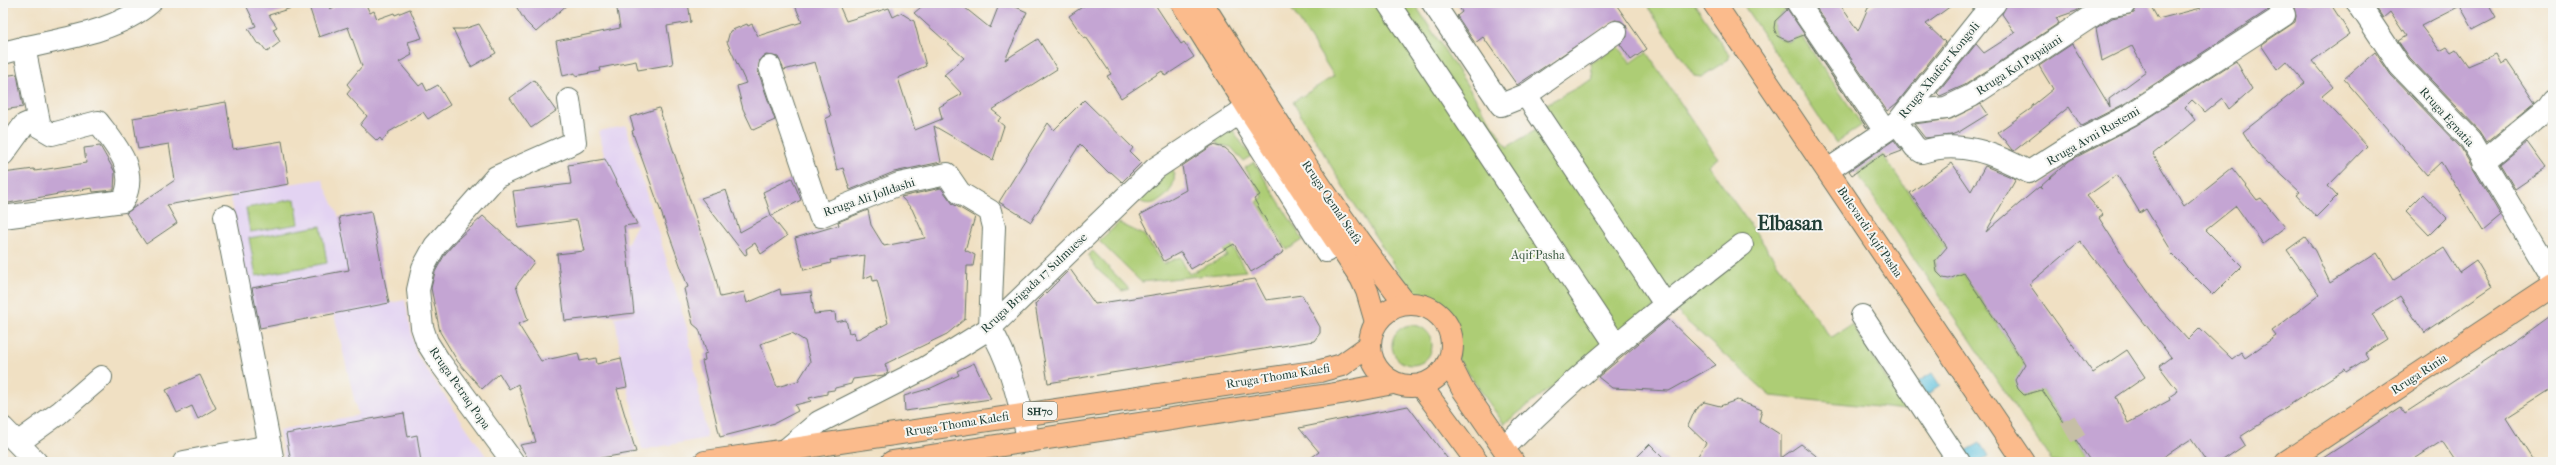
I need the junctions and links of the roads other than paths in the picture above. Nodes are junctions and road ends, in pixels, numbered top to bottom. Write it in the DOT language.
graph roads {
  1 [pos="150,3"];
  2 [pos="1182,3"];
  3 [pos="1202,3"];
  4 [pos="1388,3"];
  5 [pos="1433,3"];
  6 [pos="1714,3"];
  7 [pos="1798,3"];
  8 [pos="1995,3"];
  9 [pos="2126,3"];
  10 [pos="2358,3"];
  11 [pos="2281,9"];
  12 [pos="1616,32"];
  13 [pos="24,47"];
  14 [pos="3,53"];
  15 [pos="770,67"];
  16 [pos="1526,95"];
  17 [pos="569,100"];
  18 [pos="2553,101"];
  19 [pos="1250,106"];
  20 [pos="38,120"];
  21 [pos="1888,128"];
  22 [pos="3,154"];
  23 [pos="2483,162"];
  24 [pos="1828,170"];
  25 [pos="225,216"];
  26 [pos="3,217"];
  27 [pos="1742,245"];
  28 [pos="1326,251"];
  29 [pos="2553,278"];
  30 [pos="2553,285"];
  31 [pos="1406,304"];
  32 [pos="1665,304"];
  33 [pos="1862,316"];
  34 [pos="1376,322"];
  35 [pos="990,328"];
  36 [pos="1616,345"];
  37 [pos="1369,346"];
  38 [pos="1449,362"];
  39 [pos="101,377"];
  40 [pos="1393,383"];
  41 [pos="1421,386"];
  42 [pos="1022,414"];
  43 [pos="3,428"];
  44 [pos="1512,440"];
  45 [pos="1029,441"];
  46 [pos="19,442"];
  47 [pos="786,450"];
  48 [pos="272,454"];
  49 [pos="36,462"];
  50 [pos="184,462"];
  51 [pos="513,462"];
  52 [pos="705,462"];
  53 [pos="892,462"];
  54 [pos="1477,462"];
  55 [pos="1513,462"];
  56 [pos="1959,462"];
  57 [pos="2024,462"];
  58 [pos="2286,462"];
  1 -- 13 [label="street"];
  2 -- 19 [label="main road, Rruga Qemal Stafa"];
  3 -- 19 [label="main road, Rruga Qemal Stafa"];
  4 -- 36 [label="street"];
  5 -- 16 [label="street"];
  6 -- 24 [label="main road, Bulevardi Aqif Pasha"];
  7 -- 21 [label="street"];
  8 -- 21 [label="street, Rruga Xhaferr Kongoli"];
  9 -- 21 [label="street, Rruga Kol Papajani"];
  10 -- 23 [label="street, Rruga Egnatia"];
  11 -- 21 [label="street, Rruga Avni Rustemi"];
  12 -- 16 [label="street"];
  13 -- 14 [label="street"];
  13 -- 20 [label="street"];
  15 -- 35 [label="street, Rruga Ali Jolldashi"];
  16 -- 32 [label="street"];
  17 -- 51 [label="street, Rruga Petraq Popa"];
  18 -- 23 [label="street"];
  19 -- 28 [label="street"];
  19 -- 31 [label="main road, Rruga Qemal Stafa"];
  19 -- 34 [label="main road, Rruga Qemal Stafa"];
  19 -- 35 [label="street, Rruga Brigada 17 Sulmuese"];
  20 -- 22 [label="street"];
  20 -- 26 [label="street"];
  21 -- 24 [label="street, Rruga Xhaferr Kongoli"];
  23 -- 29 [label="street, Rruga Egnatia"];
  24 -- 57 [label="main road, Bulevardi Aqif Pasha"];
  25 -- 48 [label="street"];
  27 -- 32 [label="street"];
  30 -- 58 [label="main road, Rruga Rinia"];
  31 -- 34 [label="main road"];
  31 -- 38 [label="main road"];
  32 -- 36 [label="street"];
  33 -- 56 [label="street"];
  34 -- 37 [label="main road"];
  35 -- 42 [label="street"];
  35 -- 47 [label="street, Rruga Brigada 17 Sulmuese"];
  36 -- 44 [label="street"];
  37 -- 40 [label="main road"];
  37 -- 42 [label="main road, Rruga Thoma Kalefi / SH70"];
  38 -- 41 [label="main road"];
  38 -- 55 [label="main road"];
  39 -- 46 [label="street"];
  40 -- 41 [label="main road"];
  40 -- 45 [label="main road"];
  41 -- 54 [label="main road"];
  42 -- 45 [label="street"];
  42 -- 47 [label="main road, Rruga Thoma Kalefi / SH70"];
  43 -- 46 [label="street"];
  45 -- 53 [label="main road"];
  46 -- 49 [label="street"];
  47 -- 52 [label="main road, Rruga Thoma Kalefi / SH70"];
  48 -- 50 [label="street"];
}
